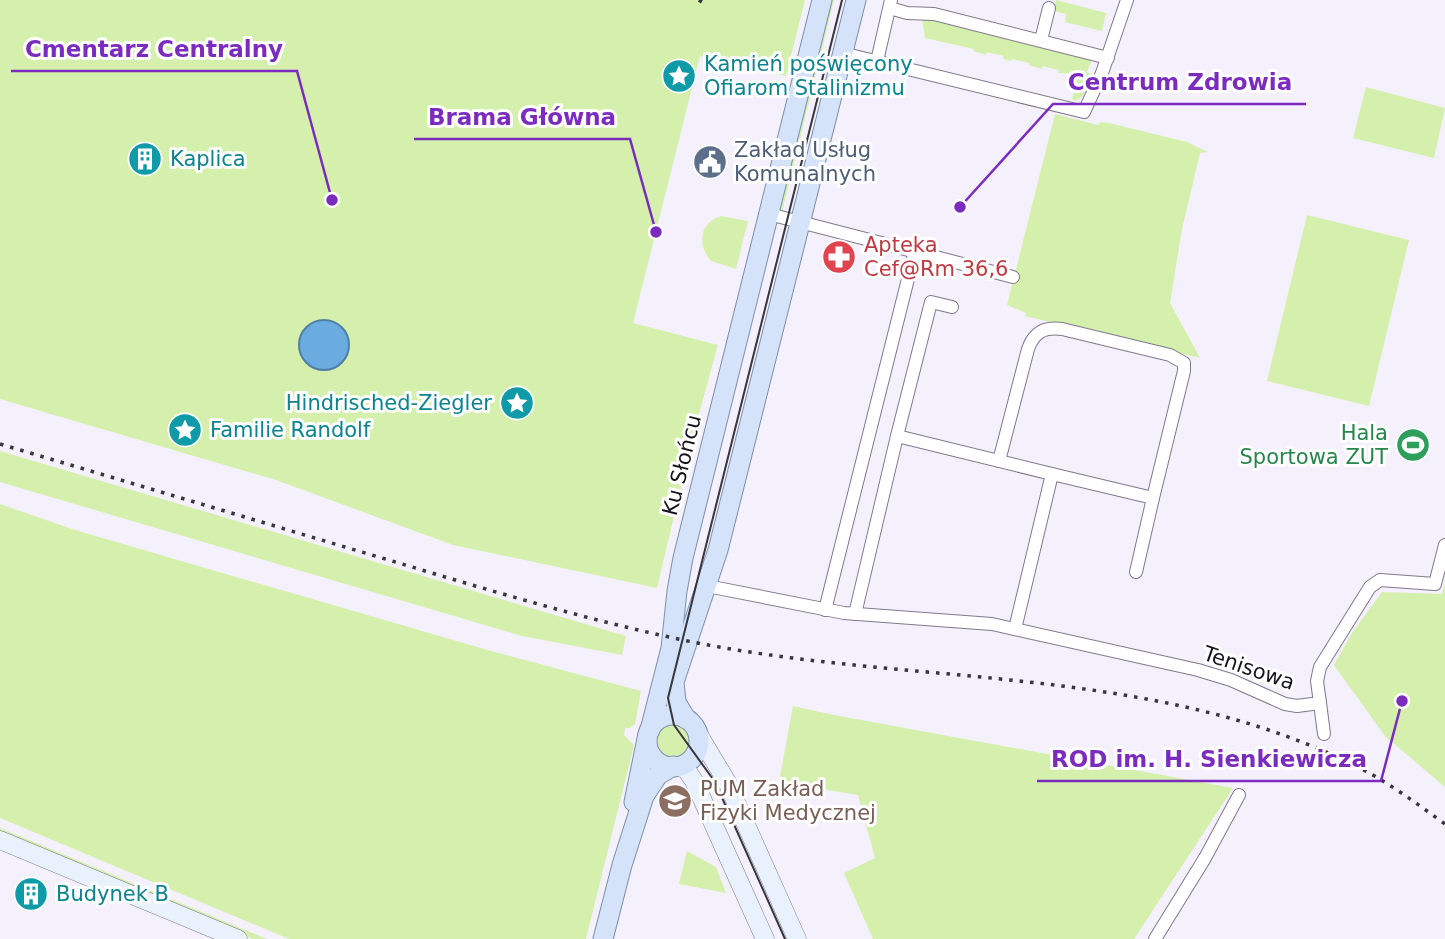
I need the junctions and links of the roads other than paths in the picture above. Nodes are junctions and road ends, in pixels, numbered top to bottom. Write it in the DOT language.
graph roads {
  1 [pos="822,0"];
  2 [pos="856,0"];
  3 [pos="1128,0"];
  4 [pos="891,4"];
  5 [pos="1044,11"];
  6 [pos="1041,40"];
  7 [pos="842,53"];
  8 [pos="1108,58"];
  9 [pos="877,61"];
  10 [pos="769,214"];
  11 [pos="800,222"];
  12 [pos="915,251"];
  13 [pos="1013,277"];
  14 [pos="952,307"];
  15 [pos="897,436"];
  16 [pos="999,461"];
  17 [pos="1052,474"];
  18 [pos="1153,498"];
  19 [pos="1445,545"];
  20 [pos="1136,572"];
  21 [pos="707,586"];
  22 [pos="825,610"];
  23 [pos="855,614"];
  24 [pos="1015,629"];
  25 [pos="1320,703"];
  26 [pos="692,725"];
  27 [pos="649,734"];
  28 [pos="1324,734"];
  29 [pos="674,766"];
  30 [pos="1239,795"];
  31 [pos="0,840"];
  32 [pos="0,846"];
  33 [pos="31,853"];
  34 [pos="622,865"];
  35 [pos="238,939"];
  36 [pos="603,939"];
  37 [pos="765,939"];
  38 [pos="797,939"];
  39 [pos="1155,939"];
  1 -- 10 [label="main road, Ku Słońcu"];
  2 -- 7 [label="main road"];
  3 -- 8 [label="street"];
  4 -- 6 [label="street"];
  4 -- 9 [label="street"];
  5 -- 6 [label="street"];
  6 -- 8 [label="street"];
  7 -- 9 [label="street"];
  7 -- 11 [label="main road"];
  8 -- 9 [label="street"];
  10 -- 11 [label="street"];
  10 -- 27 [label="main road, Ku Słońcu"];
  11 -- 12 [label="street"];
  11 -- 21 [label="main road"];
  12 -- 13 [label="street"];
  12 -- 22 [label="street"];
  14 -- 15 [label="street"];
  15 -- 16 [label="street"];
  15 -- 23 [label="street"];
  16 -- 17 [label="street"];
  16 -- 18 [label="street"];
  17 -- 18 [label="street"];
  17 -- 24 [label="street"];
  18 -- 20 [label="street"];
  19 -- 25 [label="street, Tenisowa"];
  21 -- 22 [label="street"];
  21 -- 26 [label="main road"];
  22 -- 23 [label="street, Tenisowa"];
  23 -- 24 [label="street, Tenisowa"];
  24 -- 25 [label="street, Tenisowa"];
  25 -- 28 [label="street"];
  26 -- 27 [label="main road"];
  26 -- 29 [label="main road"];
  26 -- 38 [label="street"];
  27 -- 29 [label="main road"];
  27 -- 34 [label="main road, Ku Słońcu"];
  29 -- 34 [label="main road, Ku Słońcu"];
  29 -- 37 [label="street"];
  30 -- 39 [label="street"];
  31 -- 33 [label="street"];
  32 -- 33 [label="street"];
  33 -- 35 [label="street"];
  34 -- 36 [label="main road, Ku Słońcu"];
}
